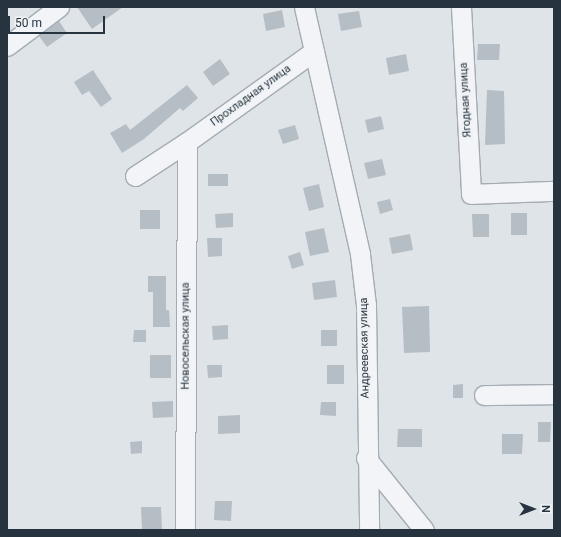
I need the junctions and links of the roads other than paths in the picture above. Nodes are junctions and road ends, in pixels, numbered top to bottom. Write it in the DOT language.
graph roads {
  1 [pos="59,7"];
  2 [pos="304,7"];
  3 [pos="461,7"];
  4 [pos="7,46"];
  5 [pos="314,51"];
  6 [pos="187,142"];
  7 [pos="135,176"];
  8 [pos="554,192"];
  9 [pos="554,394"];
  10 [pos="484,395"];
  11 [pos="366,458"];
  12 [pos="185,530"];
  13 [pos="369,530"];
  14 [pos="424,530"];
  1 -- 4 [label="street"];
  2 -- 5 [label="street, Андреевская улица"];
  3 -- 8 [label="street, Ягодная улица"];
  5 -- 6 [label="street, Прохладная улица"];
  5 -- 11 [label="street, Андреевская улица"];
  6 -- 7 [label="street, Прохладная улица"];
  6 -- 12 [label="street, Новосельская улица"];
  9 -- 10 [label="street"];
  11 -- 13 [label="street, Андреевская улица"];
  11 -- 14 [label="street"];
}
